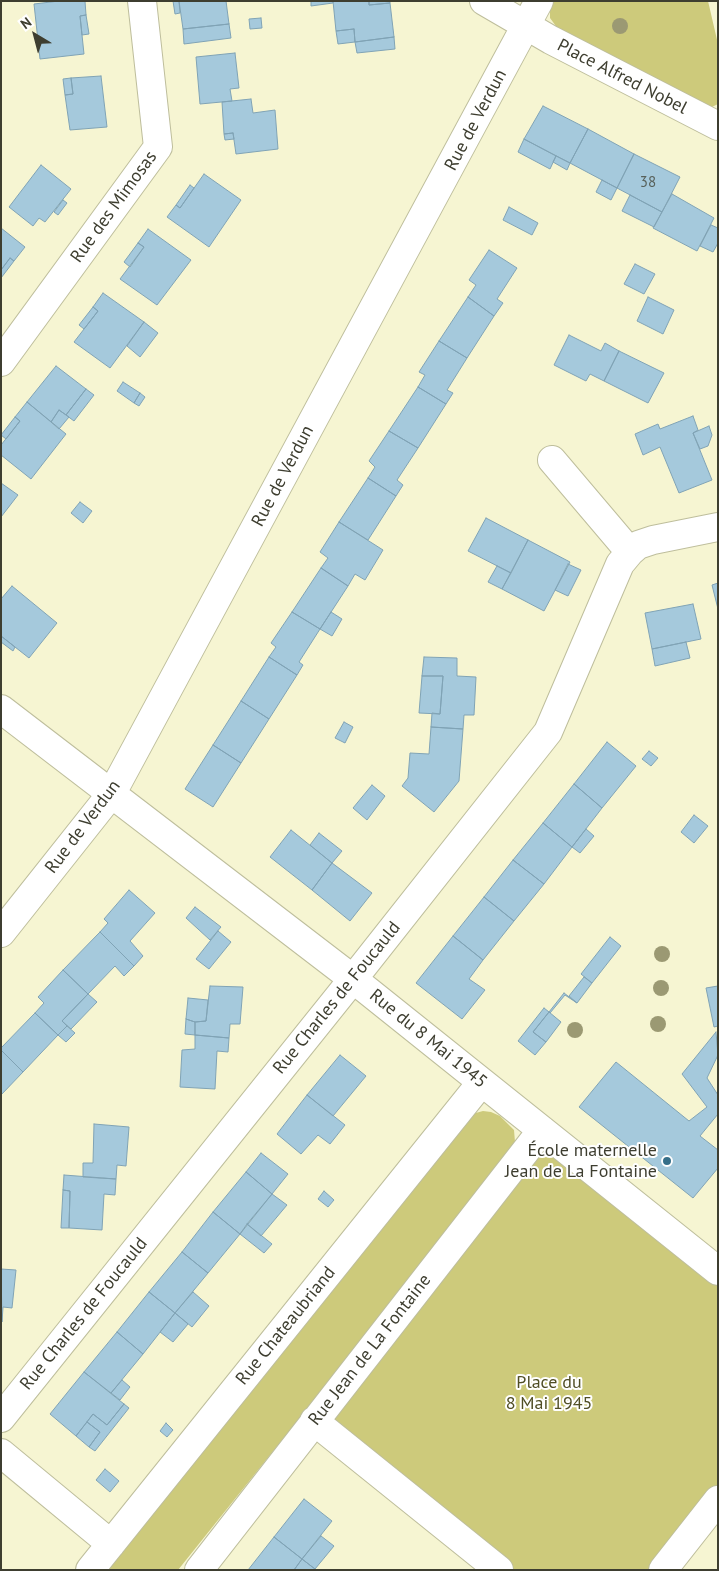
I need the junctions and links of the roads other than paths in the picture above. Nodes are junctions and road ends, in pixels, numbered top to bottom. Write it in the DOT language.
graph roads {
  1 [pos="142,1"];
  2 [pos="484,1"];
  3 [pos="539,1"];
  4 [pos="527,26"];
  5 [pos="718,126"];
  6 [pos="1,362"];
  7 [pos="552,460"];
  8 [pos="718,527"];
  9 [pos="630,552"];
  10 [pos="1,709"];
  11 [pos="112,793"];
  12 [pos="1,933"];
  13 [pos="353,979"];
  14 [pos="482,1083"];
  15 [pos="542,1130"];
  16 [pos="718,1270"];
  17 [pos="1,1418"];
  18 [pos="314,1421"];
  19 [pos="1,1453"];
  20 [pos="718,1500"];
  21 [pos="111,1544"];
  22 [pos="90,1570"];
  23 [pos="199,1570"];
  24 [pos="499,1570"];
  25 [pos="663,1570"];
  1 -- 6 [label="street, Rue des Mimosas"];
  2 -- 4 [label="street, Place Alfred Nobel"];
  3 -- 4 [label="street, Rue de Verdun"];
  4 -- 5 [label="street, Place Alfred Nobel"];
  4 -- 11 [label="street, Rue de Verdun"];
  7 -- 9 [label="street"];
  8 -- 9 [label="street"];
  9 -- 13 [label="street, Rue Charles de Foucauld"];
  10 -- 11 [label="street, Rue du 8 Mai 1945"];
  11 -- 12 [label="street, Rue de Verdun"];
  11 -- 13 [label="street, Rue du 8 Mai 1945"];
  13 -- 14 [label="street, Rue du 8 Mai 1945"];
  13 -- 17 [label="street, Rue Charles de Foucauld"];
  14 -- 15 [label="street, Rue du 8 Mai 1945"];
  14 -- 21 [label="street, Rue Chateaubriand"];
  15 -- 16 [label="street, Rue du 8 Mai 1945"];
  15 -- 18 [label="street, Rue Jean de La Fontaine"];
  18 -- 23 [label="street, Rue Jean de La Fontaine"];
  18 -- 24 [label="street"];
  19 -- 21 [label="street"];
  20 -- 25 [label="street"];
  21 -- 22 [label="street, Rue Chateaubriand"];
}
